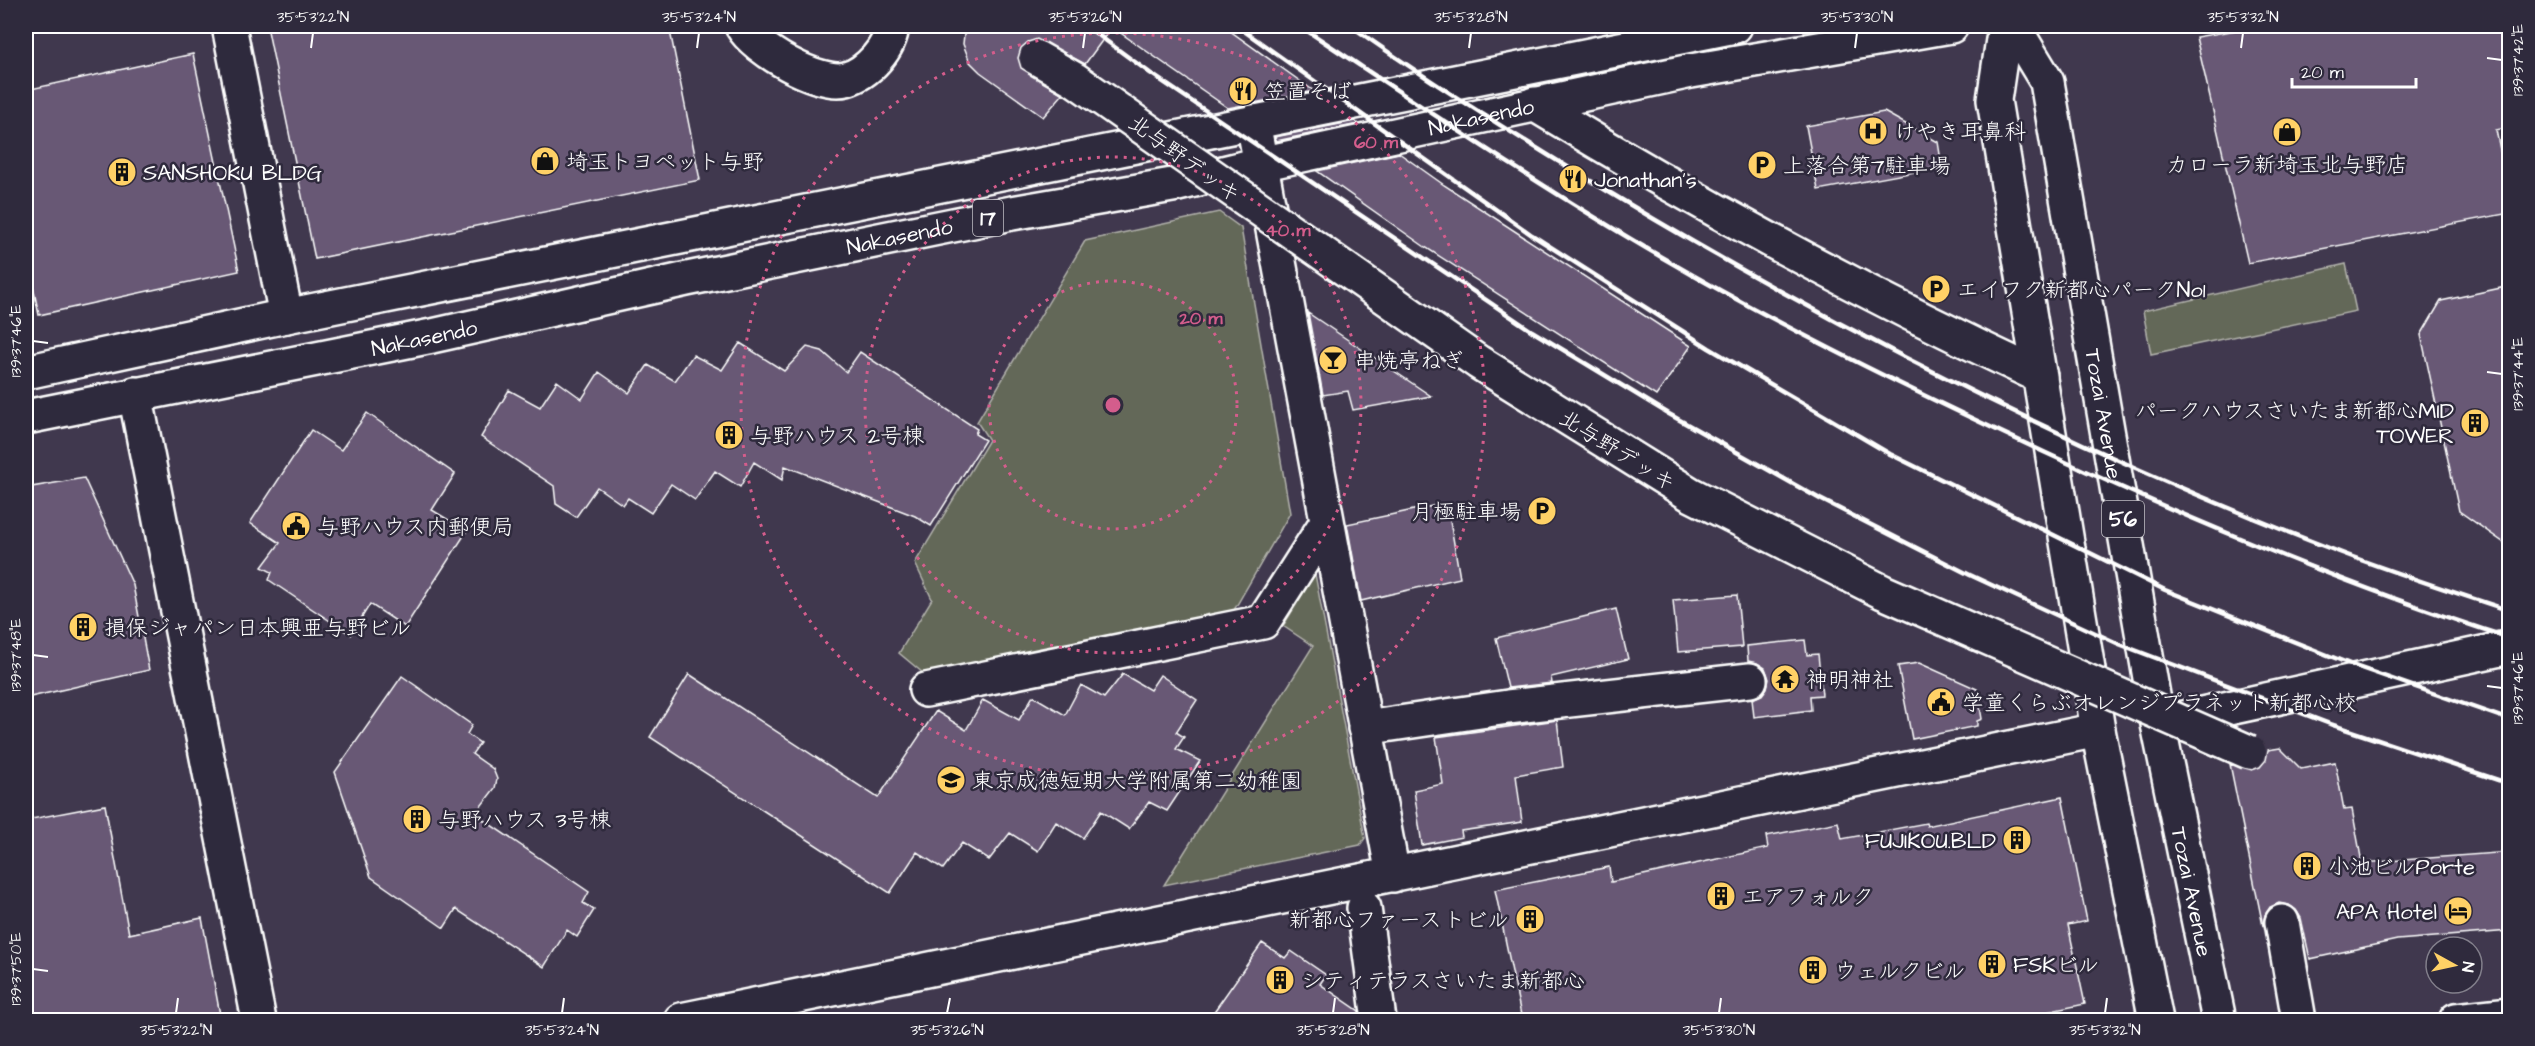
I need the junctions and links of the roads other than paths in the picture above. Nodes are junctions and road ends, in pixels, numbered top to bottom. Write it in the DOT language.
graph roads {
  1 [pos="229,26"];
  2 [pos="742,26"];
  3 [pos="892,26"];
  4 [pos="1735,26"];
  5 [pos="1951,26"];
  6 [pos="2005,26"];
  7 [pos="2013,26"];
  8 [pos="1037,58"];
  9 [pos="1534,104"];
  10 [pos="1253,122"];
  11 [pos="1260,164"];
  12 [pos="286,316"];
  13 [pos="26,372"];
  14 [pos="2040,376"];
  15 [pos="135,394"];
  16 [pos="26,417"];
  17 [pos="1327,522"];
  18 [pos="2510,647"];
  19 [pos="1750,680"];
  20 [pos="927,690"];
  21 [pos="2158,724"];
  22 [pos="1365,728"];
  23 [pos="2098,730"];
  24 [pos="2249,753"];
  25 [pos="1393,875"];
  26 [pos="1364,908"];
  27 [pos="2282,922"];
  28 [pos="2510,1014"];
  29 [pos="259,1020"];
  30 [pos="681,1020"];
  31 [pos="1378,1020"];
  32 [pos="2156,1020"];
  33 [pos="2218,1020"];
  34 [pos="2300,1020"];
  35 [pos="2456,1020"];
  1 -- 12 [label="main road"];
  2 -- 3 [label="main road"];
  4 -- 10 [label="main road, Nakasendo / 17"];
  5 -- 9 [label="main road, Nakasendo / 17"];
  6 -- 14 [label="main road"];
  7 -- 21 [label="main road, Tozai Avenue / 56"];
  8 -- 24 [label="main road, 北与野デッキ, bridge"];
  9 -- 11 [label="main road, Nakasendo / 17"];
  9 -- 14 [label="main road"];
  10 -- 11 [label="main road"];
  10 -- 12 [label="main road, Nakasendo / 17"];
  11 -- 15 [label="main road, Nakasendo / 17"];
  11 -- 17 [label="main road"];
  12 -- 13 [label="main road, Nakasendo / 17"];
  14 -- 23 [label="main road"];
  15 -- 16 [label="main road, Nakasendo / 17"];
  15 -- 29 [label="main road"];
  17 -- 20 [label="main road"];
  17 -- 22 [label="main road"];
  18 -- 21 [label="main road"];
  19 -- 22 [label="main road"];
  21 -- 33 [label="main road, Tozai Avenue / 56"];
  22 -- 25 [label="main road"];
  23 -- 25 [label="main road"];
  23 -- 32 [label="main road"];
  25 -- 30 [label="main road"];
  26 -- 31 [label="main road"];
  27 -- 34 [label="main road"];
  28 -- 35 [label="main road"];
}
